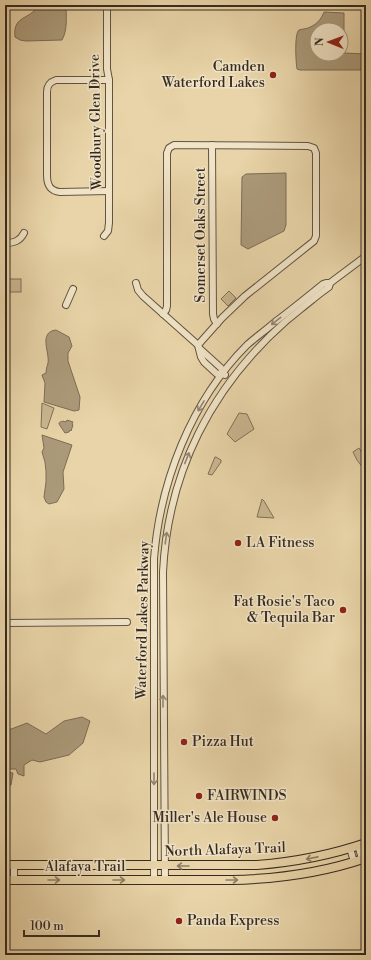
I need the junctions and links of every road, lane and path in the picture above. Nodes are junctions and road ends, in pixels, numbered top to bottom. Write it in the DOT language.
graph roads {
  1 [pos="107,5"];
  2 [pos="109,80"];
  3 [pos="212,145"];
  4 [pos="109,191"];
  5 [pos="24,233"];
  6 [pos="104,236"];
  7 [pos="5,243"];
  8 [pos="366,256"];
  9 [pos="136,283"];
  10 [pos="330,283"];
  11 [pos="73,289"];
  12 [pos="66,305"];
  13 [pos="163,314"];
  14 [pos="217,324"];
  15 [pos="199,346"];
  16 [pos="223,374"];
  17 [pos="231,380"];
  18 [pos="165,492"];
  19 [pos="174,495"];
  20 [pos="127,622"];
  21 [pos="5,623"];
  22 [pos="154,713"];
  23 [pos="164,773"];
  24 [pos="358,846"];
  25 [pos="364,859"];
  26 [pos="354,862"];
  27 [pos="5,865"];
  28 [pos="14,865"];
  29 [pos="154,866"];
  30 [pos="165,866"];
  31 [pos="9,880"];
  32 [pos="154,880"];
  33 [pos="165,880"];
  1 -- 2 [label="street, Woodbury Glen Drive"];
  2 -- 4 [label="street, Woodbury Glen Drive"];
  2 -- 4 [label="street"];
  3 -- 13 [label="street"];
  3 -- 14 [label="street, Somerset Oaks Street"];
  3 -- 14 [label="street"];
  4 -- 6 [label="street, Woodbury Glen Drive"];
  5 -- 7 [label="street"];
  8 -- 10 [label="street, Waterford Lakes Parkway"];
  9 -- 13 [label="street"];
  10 -- 16 [label="street, Waterford Lakes Parkway, one-way"];
  10 -- 17 [label="street, Waterford Lakes Parkway"];
  11 -- 12 [label="street"];
  13 -- 15 [label="street"];
  14 -- 15 [label="street"];
  15 -- 16 [label="street"];
  16 -- 17 [label="street"];
  16 -- 18 [label="street, Waterford Lakes Parkway, one-way"];
  19 -- 17 [label="street, Waterford Lakes Parkway, one-way"];
  18 -- 19 [label="street"];
  18 -- 22 [label="street, Waterford Lakes Parkway"];
  23 -- 19 [label="street, Waterford Lakes Parkway, one-way"];
  20 -- 21 [label="street"];
  22 -- 23 [label="street"];
  22 -- 29 [label="street, Waterford Lakes Parkway, one-way"];
  23 -- 30 [label="street, Waterford Lakes Parkway"];
  24 -- 25 [label="street"];
  24 -- 26 [label="street"];
  24 -- 30 [label="main road, North Alafaya Trail, one-way"];
  25 -- 26 [label="main road, North Alafaya Trail"];
  33 -- 26 [label="main road, North Alafaya Trail, one-way"];
  27 -- 28 [label="main road, Alafaya Trail"];
  28 -- 29 [label="main road, Alafaya Trail"];
  28 -- 31 [label="street"];
  29 -- 30 [label="main road, North Alafaya Trail"];
  29 -- 32 [label="street, Waterford Lakes Parkway"];
  30 -- 33 [label="street, Waterford Lakes Parkway"];
  31 -- 32 [label="main road, Alafaya Trail, one-way"];
  32 -- 33 [label="main road, Alafaya Trail"];
}
